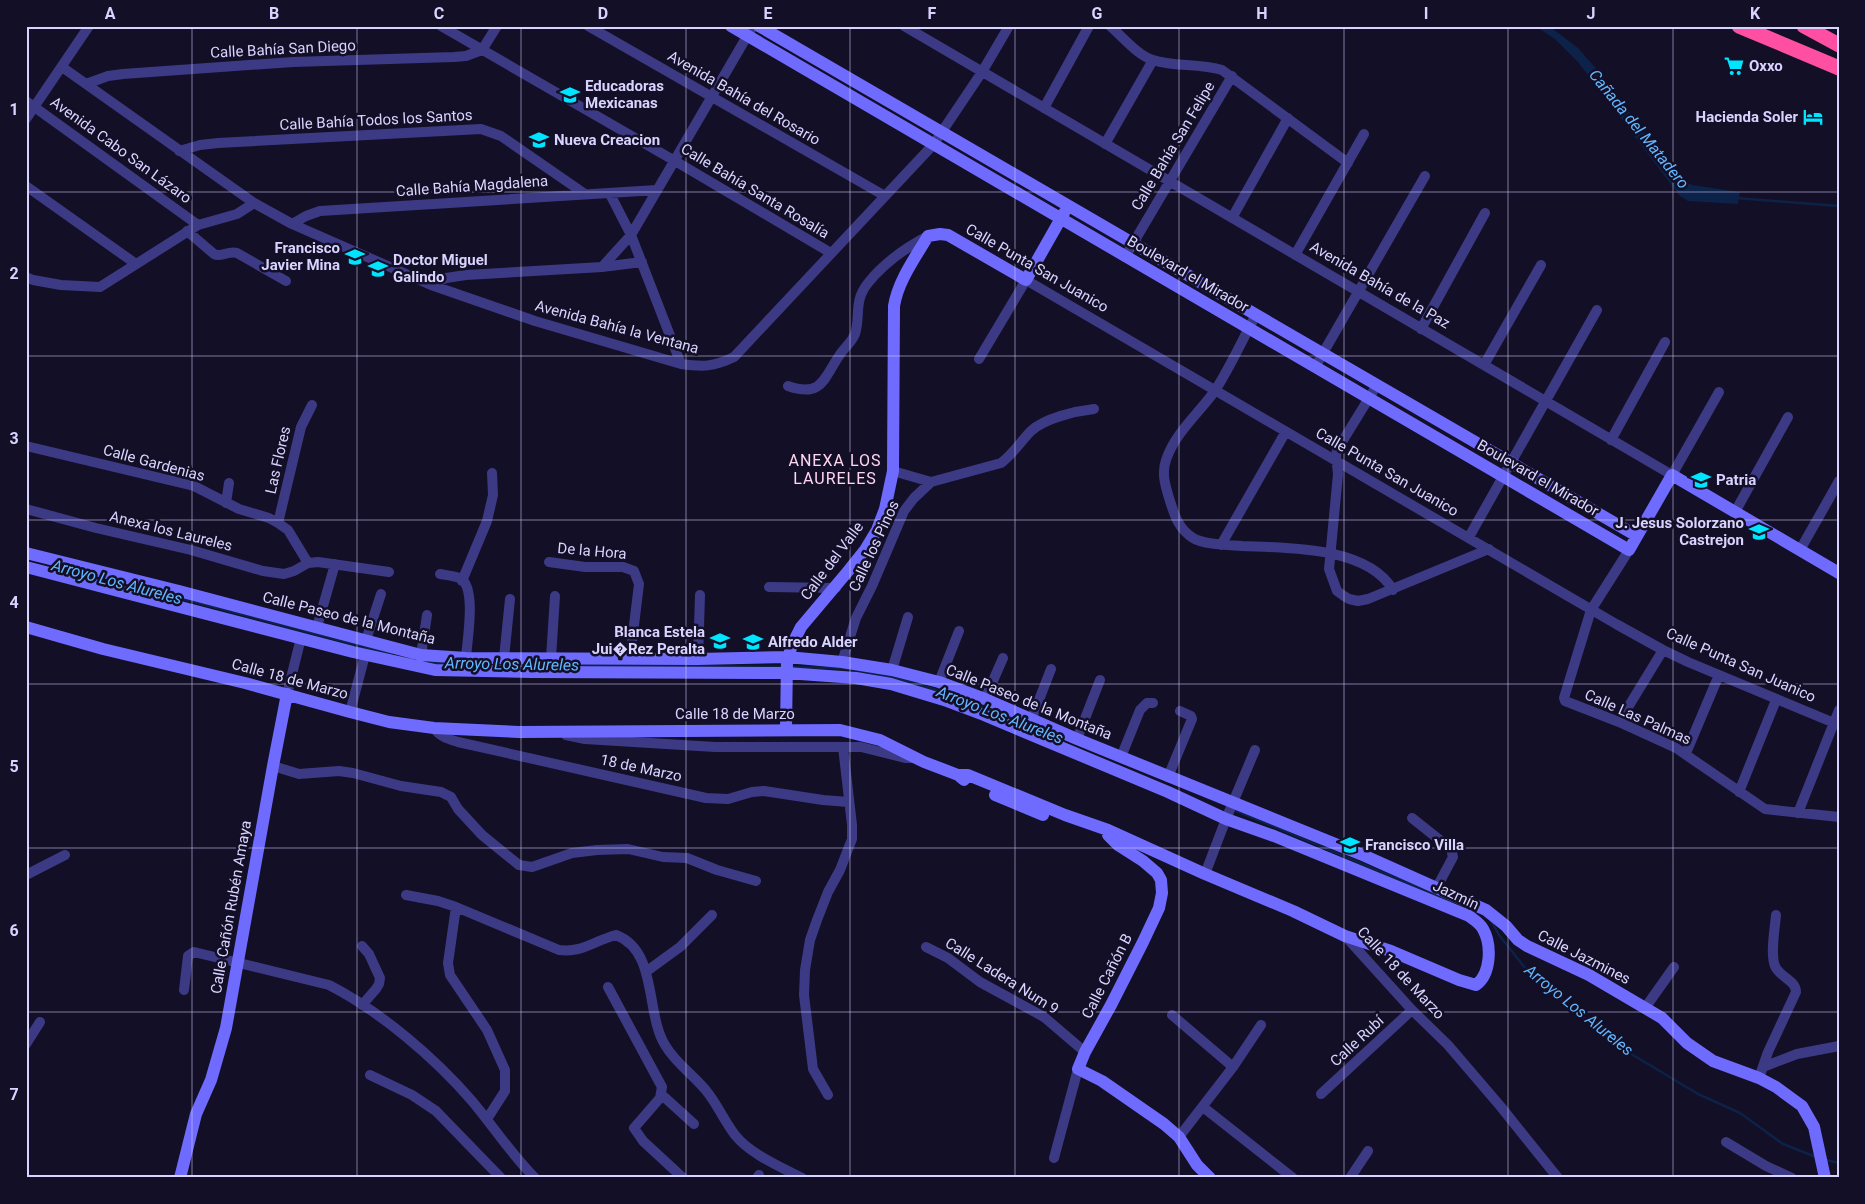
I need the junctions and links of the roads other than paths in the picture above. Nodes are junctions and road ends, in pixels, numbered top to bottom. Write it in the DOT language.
graph roads {
  1 [pos="89,26"];
  2 [pos="441,26"];
  3 [pos="497,26"];
  4 [pos="588,26"];
  5 [pos="731,26"];
  6 [pos="759,26"];
  7 [pos="904,26"];
  8 [pos="1009,26"];
  9 [pos="1089,26"];
  10 [pos="1110,26"];
  11 [pos="1739,26"];
  12 [pos="1804,26"];
  13 [pos="919,30"];
  14 [pos="750,31"];
  15 [pos="1772,33"];
  16 [pos="1839,45"];
  17 [pos="482,50"];
  18 [pos="1153,60"];
  19 [pos="62,67"];
  20 [pos="1839,68"];
  21 [pos="982,72"];
  22 [pos="1232,76"];
  23 [pos="86,84"];
  24 [pos="713,98"];
  25 [pos="31,104"];
  26 [pos="1044,108"];
  27 [pos="1288,118"];
  28 [pos="26,119"];
  29 [pos="941,132"];
  30 [pos="1364,134"];
  31 [pos="933,144"];
  32 [pos="1105,144"];
  33 [pos="179,151"];
  34 [pos="675,161"];
  35 [pos="1348,163"];
  36 [pos="1425,176"];
  37 [pos="1170,182"];
  38 [pos="26,186"];
  39 [pos="657,190"];
  40 [pos="585,194"];
  41 [pos="610,194"];
  42 [pos="885,196"];
  43 [pos="254,203"];
  44 [pos="1068,206"];
  45 [pos="1486,213"];
  46 [pos="1232,218"];
  47 [pos="1061,219"];
  48 [pos="292,224"];
  49 [pos="198,225"];
  50 [pos="187,231"];
  51 [pos="631,235"];
  52 [pos="928,236"];
  53 [pos="1133,244"];
  54 [pos="831,253"];
  55 [pos="1296,255"];
  56 [pos="1125,257"];
  57 [pos="642,262"];
  58 [pos="136,264"];
  59 [pos="1540,265"];
  60 [pos="602,267"];
  61 [pos="26,277"];
  62 [pos="1026,280"];
  63 [pos="286,282"];
  64 [pos="432,285"];
  65 [pos="1358,292"];
  66 [pos="1597,310"];
  67 [pos="1256,315"];
  68 [pos="1248,328"];
  69 [pos="1421,328"];
  70 [pos="1665,342"];
  71 [pos="1323,354"];
  72 [pos="979,359"];
  73 [pos="680,364"];
  74 [pos="1484,365"];
  75 [pos="1315,367"];
  76 [pos="1377,385"];
  77 [pos="788,386"];
  78 [pos="1215,390"];
  79 [pos="1719,392"];
  80 [pos="1369,398"];
  81 [pos="1546,401"];
  82 [pos="312,405"];
  83 [pos="1094,409"];
  84 [pos="1788,417"];
  85 [pos="1285,433"];
  86 [pos="1612,440"];
  87 [pos="26,446"];
  88 [pos="1336,461"];
  89 [pos="1511,463"];
  90 [pos="893,471"];
  91 [pos="492,473"];
  92 [pos="1672,475"];
  93 [pos="1503,476"];
  94 [pos="1839,481"];
  95 [pos="931,482"];
  96 [pos="229,483"];
  97 [pos="226,503"];
  98 [pos="26,509"];
  99 [pos="1735,512"];
  100 [pos="278,523"];
  101 [pos="1637,536"];
  102 [pos="1469,538"];
  103 [pos="1221,545"];
  104 [pos="1489,549"];
  105 [pos="1629,550"];
  106 [pos="1800,550"];
  107 [pos="26,553"];
  108 [pos="1330,554"];
  109 [pos="549,562"];
  110 [pos="308,563"];
  111 [pos="334,564"];
  112 [pos="26,567"];
  113 [pos="389,572"];
  114 [pos="1839,573"];
  115 [pos="440,574"];
  116 [pos="462,581"];
  117 [pos="769,587"];
  118 [pos="836,588"];
  119 [pos="1393,590"];
  120 [pos="381,594"];
  121 [pos="700,595"];
  122 [pos="555,596"];
  123 [pos="510,598"];
  124 [pos="1591,610"];
  125 [pos="427,615"];
  126 [pos="908,617"];
  127 [pos="26,627"];
  128 [pos="317,627"];
  129 [pos="959,630"];
  130 [pos="301,638"];
  131 [pos="366,640"];
  132 [pos="1663,650"];
  133 [pos="365,655"];
  134 [pos="421,655"];
  135 [pos="466,658"];
  136 [pos="504,658"];
  137 [pos="551,658"];
  138 [pos="630,658"];
  139 [pos="1003,658"];
  140 [pos="698,659"];
  141 [pos="842,662"];
  142 [pos="787,666"];
  143 [pos="1051,669"];
  144 [pos="892,670"];
  145 [pos="1719,675"];
  146 [pos="1100,680"];
  147 [pos="939,682"];
  148 [pos="287,694"];
  149 [pos="985,699"];
  150 [pos="1776,700"];
  151 [pos="1153,703"];
  152 [pos="1839,710"];
  153 [pos="350,712"];
  154 [pos="1180,712"];
  155 [pos="1032,718"];
  156 [pos="1619,722"];
  157 [pos="1836,724"];
  158 [pos="434,728"];
  159 [pos="786,729"];
  160 [pos="550,731"];
  161 [pos="1077,739"];
  162 [pos="843,747"];
  163 [pos="1256,750"];
  164 [pos="1686,753"];
  165 [pos="915,757"];
  166 [pos="1121,757"];
  167 [pos="273,766"];
  168 [pos="1168,777"];
  169 [pos="1739,792"];
  170 [pos="848,802"];
  171 [pos="1230,810"];
  172 [pos="1798,813"];
  173 [pos="1839,817"];
  174 [pos="1412,818"];
  175 [pos="1110,833"];
  176 [pos="65,855"];
  177 [pos="1205,874"];
  178 [pos="26,875"];
  179 [pos="756,881"];
  180 [pos="1438,887"];
  181 [pos="406,895"];
  182 [pos="456,907"];
  183 [pos="712,915"];
  184 [pos="1776,915"];
  185 [pos="1345,936"];
  186 [pos="362,946"];
  187 [pos="926,947"];
  188 [pos="238,963"];
  189 [pos="1674,967"];
  190 [pos="647,970"];
  191 [pos="608,987"];
  192 [pos="184,990"];
  193 [pos="362,1005"];
  194 [pos="1645,1008"];
  195 [pos="1412,1010"];
  196 [pos="1172,1015"];
  197 [pos="40,1022"];
  198 [pos="1261,1025"];
  199 [pos="26,1044"];
  200 [pos="1839,1046"];
  201 [pos="1085,1052"];
  202 [pos="1232,1067"];
  203 [pos="1078,1069"];
  204 [pos="1761,1072"];
  205 [pos="370,1074"];
  206 [pos="828,1094"];
  207 [pos="1321,1094"];
  208 [pos="662,1095"];
  209 [pos="1203,1107"];
  210 [pos="486,1119"];
  211 [pos="694,1124"];
  212 [pos="1179,1137"];
  213 [pos="1726,1142"];
  214 [pos="1368,1151"];
  215 [pos="1054,1158"];
  216 [pos="1823,1172"];
  217 [pos="180,1178"];
  218 [pos="501,1178"];
  219 [pos="535,1178"];
  220 [pos="683,1178"];
  221 [pos="802,1178"];
  222 [pos="1210,1178"];
  223 [pos="1293,1178"];
  224 [pos="1350,1178"];
  225 [pos="1558,1178"];
  226 [pos="1792,1178"];
  1 -- 19 [label="street"];
  2 -- 17 [label="street, Calle Bahía Santa Rosalía"];
  3 -- 17 [label="street"];
  4 -- 24 [label="street, Avenida Bahía del Rosario"];
  5 -- 14 [label="main road, Boulevard el Mirador"];
  6 -- 29 [label="main road, Boulevard el Mirador"];
  7 -- 13 [label="street, Avenida Bahía de la Paz"];
  8 -- 21 [label="street, Avenida Bahía la Ventana"];
  9 -- 26 [label="street"];
  10 -- 18 [label="street"];
  11 -- 15 [label="highway"];
  12 -- 16 [label="highway"];
  13 -- 21 [label="street, Avenida Bahía de la Paz"];
  14 -- 24 [label="street"];
  14 -- 31 [label="main road, Boulevard el Mirador"];
  15 -- 20 [label="highway"];
  17 -- 23 [label="street, Calle Bahía San Diego"];
  17 -- 34 [label="street, Calle Bahía Santa Rosalía"];
  18 -- 22 [label="street"];
  18 -- 32 [label="street"];
  19 -- 23 [label="street, Avenida Bahía la Ventana"];
  19 -- 25 [label="street"];
  21 -- 26 [label="street, Avenida Bahía de la Paz"];
  21 -- 29 [label="street, Avenida Bahía la Ventana"];
  22 -- 27 [label="street"];
  22 -- 37 [label="street, Calle Bahía San Felipe"];
  23 -- 33 [label="street, Avenida Bahía la Ventana"];
  24 -- 34 [label="street"];
  24 -- 42 [label="street, Avenida Bahía del Rosario"];
  25 -- 28 [label="street"];
  25 -- 49 [label="street, Avenida Cabo San Lázaro"];
  26 -- 32 [label="street, Avenida Bahía de la Paz"];
  27 -- 35 [label="street"];
  27 -- 46 [label="street"];
  29 -- 31 [label="street, Avenida Bahía la Ventana"];
  29 -- 44 [label="main road, Boulevard el Mirador"];
  30 -- 35 [label="street"];
  31 -- 42 [label="street, Avenida Bahía la Ventana"];
  31 -- 47 [label="main road, Boulevard el Mirador"];
  32 -- 37 [label="street, Avenida Bahía de la Paz"];
  33 -- 40 [label="street, Calle Bahía Todos los Santos"];
  33 -- 43 [label="street, Avenida Bahía la Ventana"];
  34 -- 39 [label="street"];
  34 -- 54 [label="street, Calle Bahía Santa Rosalía"];
  35 -- 55 [label="street"];
  36 -- 65 [label="street"];
  37 -- 46 [label="street, Avenida Bahía de la Paz"];
  37 -- 53 [label="street, Calle Bahía San Felipe"];
  38 -- 58 [label="street"];
  39 -- 41 [label="street, Calle Bahía Magdalena"];
  39 -- 51 [label="street"];
  40 -- 41 [label="street, Calle Bahía Magdalena"];
  40 -- 48 [label="street, Calle Bahía Magdalena"];
  41 -- 51 [label="street"];
  42 -- 54 [label="street, Avenida Bahía la Ventana"];
  43 -- 48 [label="street, Avenida Bahía la Ventana"];
  43 -- 49 [label="street"];
  44 -- 47 [label="main road"];
  44 -- 53 [label="main road, Boulevard el Mirador"];
  45 -- 69 [label="street"];
  46 -- 55 [label="street, Avenida Bahía de la Paz"];
  47 -- 56 [label="main road, Boulevard el Mirador"];
  47 -- 62 [label="main road"];
  48 -- 64 [label="street, Avenida Bahía la Ventana"];
  49 -- 50 [label="street"];
  50 -- 58 [label="street"];
  50 -- 63 [label="street"];
  51 -- 57 [label="street"];
  51 -- 60 [label="street"];
  52 -- 62 [label="main road, Calle Punta San Juanico"];
  52 -- 77 [label="street"];
  52 -- 90 [label="main road, Calle del Valle"];
  53 -- 56 [label="street, Calle Bahía San Felipe"];
  53 -- 67 [label="main road, Boulevard el Mirador"];
  54 -- 73 [label="street, Avenida Bahía la Ventana"];
  55 -- 65 [label="street, Avenida Bahía de la Paz"];
  56 -- 68 [label="main road, Boulevard el Mirador"];
  57 -- 60 [label="street"];
  57 -- 73 [label="street"];
  58 -- 61 [label="street"];
  59 -- 74 [label="street"];
  60 -- 64 [label="street"];
  62 -- 72 [label="street"];
  62 -- 78 [label="street, Calle Punta San Juanico"];
  64 -- 73 [label="street, Avenida Bahía la Ventana"];
  65 -- 69 [label="street, Avenida Bahía de la Paz"];
  65 -- 71 [label="street"];
  66 -- 81 [label="street"];
  67 -- 68 [label="street"];
  67 -- 71 [label="main road, Boulevard el Mirador"];
  68 -- 75 [label="main road, Boulevard el Mirador"];
  68 -- 78 [label="street"];
  69 -- 74 [label="street, Avenida Bahía de la Paz"];
  70 -- 86 [label="street"];
  71 -- 75 [label="street"];
  71 -- 76 [label="main road, Boulevard el Mirador"];
  74 -- 81 [label="street, Avenida Bahía de la Paz"];
  75 -- 80 [label="main road, Boulevard el Mirador"];
  76 -- 80 [label="street"];
  76 -- 89 [label="main road, Boulevard el Mirador"];
  78 -- 85 [label="street, Calle Punta San Juanico"];
  78 -- 103 [label="street"];
  79 -- 92 [label="street"];
  80 -- 88 [label="street"];
  80 -- 93 [label="main road, Boulevard el Mirador"];
  81 -- 86 [label="street, Avenida Bahía de la Paz"];
  81 -- 89 [label="street"];
  82 -- 100 [label="street, Las Flores"];
  83 -- 95 [label="street, Calle los Pinos"];
  84 -- 99 [label="street"];
  85 -- 88 [label="street, Calle Punta San Juanico"];
  85 -- 103 [label="street"];
  86 -- 92 [label="street, Avenida Bahía de la Paz"];
  87 -- 97 [label="street, Calle Gardenias"];
  88 -- 102 [label="street, Calle Punta San Juanico"];
  88 -- 108 [label="street"];
  89 -- 93 [label="street"];
  89 -- 101 [label="main road, Boulevard el Mirador"];
  90 -- 95 [label="street"];
  90 -- 118 [label="main road, Calle del Valle"];
  91 -- 116 [label="street"];
  92 -- 99 [label="main road, Avenida Bahía de la Paz"];
  92 -- 101 [label="main road"];
  93 -- 102 [label="street"];
  93 -- 105 [label="main road, Boulevard el Mirador"];
  94 -- 106 [label="street"];
  95 -- 141 [label="street, Calle los Pinos"];
  96 -- 97 [label="street"];
  97 -- 100 [label="street, Calle Gardenias"];
  98 -- 110 [label="street, Anexa los Laureles"];
  99 -- 106 [label="main road, Avenida Bahía de la Paz"];
  100 -- 110 [label="street, Calle Gardenias"];
  101 -- 105 [label="main road"];
  102 -- 104 [label="street, Calle Punta San Juanico"];
  103 -- 108 [label="street"];
  104 -- 119 [label="street"];
  104 -- 124 [label="street, Calle Punta San Juanico"];
  105 -- 124 [label="street"];
  106 -- 114 [label="main road, Avenida Bahía de la Paz"];
  107 -- 128 [label="main road, Calle Paseo de la Montaña"];
  108 -- 119 [label="street"];
  108 -- 119 [label="street"];
  109 -- 138 [label="street, De la Hora"];
  110 -- 111 [label="street"];
  111 -- 113 [label="street"];
  111 -- 128 [label="street"];
  112 -- 130 [label="main road, Calle Paseo de la Montaña"];
  115 -- 116 [label="street"];
  116 -- 135 [label="street"];
  117 -- 118 [label="street"];
  118 -- 142 [label="main road, Calle del Valle"];
  120 -- 131 [label="street"];
  121 -- 140 [label="street"];
  122 -- 137 [label="street"];
  123 -- 136 [label="street"];
  124 -- 132 [label="street, Calle Punta San Juanico"];
  124 -- 156 [label="street, Calle Las Palmas"];
  125 -- 134 [label="street"];
  126 -- 144 [label="street"];
  127 -- 148 [label="main road, Calle 18 de Marzo"];
  128 -- 131 [label="main road, Calle Paseo de la Montaña"];
  129 -- 147 [label="street"];
  130 -- 133 [label="main road, Calle Paseo de la Montaña"];
  130 -- 148 [label="street, Calle Cañón Rubén Amaya"];
  131 -- 134 [label="main road, Calle Paseo de la Montaña"];
  132 -- 145 [label="street, Calle Punta San Juanico"];
  132 -- 156 [label="street"];
  133 -- 142 [label="main road, Calle Paseo de la Montaña"];
  133 -- 153 [label="street"];
  134 -- 135 [label="main road, Calle Paseo de la Montaña"];
  135 -- 136 [label="main road, Calle Paseo de la Montaña"];
  136 -- 137 [label="main road, Calle Paseo de la Montaña"];
  137 -- 138 [label="main road, Calle Paseo de la Montaña"];
  138 -- 140 [label="main road, Calle Paseo de la Montaña"];
  139 -- 149 [label="street"];
  140 -- 142 [label="main road, Calle Paseo de la Montaña"];
  141 -- 142 [label="main road, Calle Paseo de la Montaña"];
  141 -- 144 [label="main road, Calle Paseo de la Montaña"];
  142 -- 159 [label="main road, Calle del Valle"];
  142 -- 171 [label="main road, Calle Paseo de la Montaña"];
  143 -- 155 [label="street"];
  144 -- 147 [label="main road, Calle Paseo de la Montaña"];
  145 -- 150 [label="street, Calle Punta San Juanico"];
  145 -- 164 [label="street"];
  146 -- 161 [label="street"];
  147 -- 149 [label="main road, Calle Paseo de la Montaña"];
  148 -- 153 [label="main road, Calle 18 de Marzo"];
  148 -- 167 [label="main road, Calle Cañón Rubén Amaya"];
  149 -- 155 [label="main road, Calle Paseo de la Montaña"];
  150 -- 157 [label="street, Calle Punta San Juanico"];
  150 -- 169 [label="street"];
  151 -- 166 [label="street"];
  152 -- 157 [label="street"];
  153 -- 158 [label="main road, Calle 18 de Marzo"];
  154 -- 168 [label="street"];
  155 -- 161 [label="main road, Calle Paseo de la Montaña"];
  156 -- 164 [label="street, Calle Las Palmas"];
  157 -- 172 [label="street"];
  158 -- 160 [label="main road, Calle 18 de Marzo"];
  158 -- 170 [label="street, 18 de Marzo"];
  159 -- 160 [label="main road, Calle 18 de Marzo"];
  159 -- 165 [label="main road, Calle 18 de Marzo"];
  160 -- 162 [label="street, Calle 18 de Marzo"];
  161 -- 166 [label="main road, Calle Paseo de la Montaña"];
  162 -- 165 [label="street, Calle 18 de Marzo"];
  162 -- 170 [label="street"];
  163 -- 171 [label="street"];
  164 -- 169 [label="street, Calle Las Palmas"];
  165 -- 175 [label="main road, Calle 18 de Marzo"];
  166 -- 168 [label="main road, Calle Paseo de la Montaña"];
  167 -- 179 [label="street"];
  167 -- 188 [label="main road, Calle Cañón Rubén Amaya"];
  168 -- 171 [label="main road, Calle Paseo de la Montaña"];
  169 -- 172 [label="street, Calle Las Palmas"];
  170 -- 206 [label="street"];
  171 -- 177 [label="street"];
  171 -- 180 [label="main road, Calle Paseo de la Montaña"];
  171 -- 185 [label="main road, Jazmín"];
  172 -- 173 [label="street, Calle Las Palmas"];
  174 -- 180 [label="street"];
  175 -- 177 [label="main road, Calle 18 de Marzo"];
  175 -- 201 [label="main road, Calle Cañón B"];
  176 -- 178 [label="street"];
  177 -- 185 [label="main road, Calle 18 de Marzo"];
  180 -- 194 [label="main road, Calle Jazmines"];
  181 -- 182 [label="street"];
  182 -- 190 [label="street"];
  182 -- 210 [label="street"];
  183 -- 190 [label="street"];
  184 -- 204 [label="street"];
  185 -- 195 [label="street, Calle 18 de Marzo"];
  186 -- 193 [label="street"];
  187 -- 201 [label="street, Calle Ladera Num 9"];
  188 -- 192 [label="street"];
  188 -- 193 [label="street"];
  188 -- 217 [label="main road, Calle Cañón Rubén Amaya"];
  189 -- 194 [label="street"];
  190 -- 221 [label="street"];
  191 -- 208 [label="street"];
  193 -- 210 [label="street"];
  194 -- 204 [label="main road, Calle Jazmines"];
  195 -- 207 [label="street, Calle Rubí"];
  195 -- 225 [label="street, Calle 18 de Marzo"];
  196 -- 202 [label="street"];
  197 -- 199 [label="street"];
  198 -- 202 [label="street"];
  200 -- 204 [label="street"];
  201 -- 203 [label="main road, Calle Cañón B"];
  202 -- 209 [label="street"];
  203 -- 212 [label="main road"];
  203 -- 215 [label="street, Calle Cañón B"];
  204 -- 216 [label="main road, Calle Jazmines"];
  205 -- 218 [label="street"];
  208 -- 211 [label="street"];
  208 -- 220 [label="street"];
  209 -- 212 [label="street"];
  209 -- 223 [label="street"];
  210 -- 219 [label="street"];
  212 -- 222 [label="main road"];
  213 -- 226 [label="street"];
  214 -- 224 [label="street"];
}
